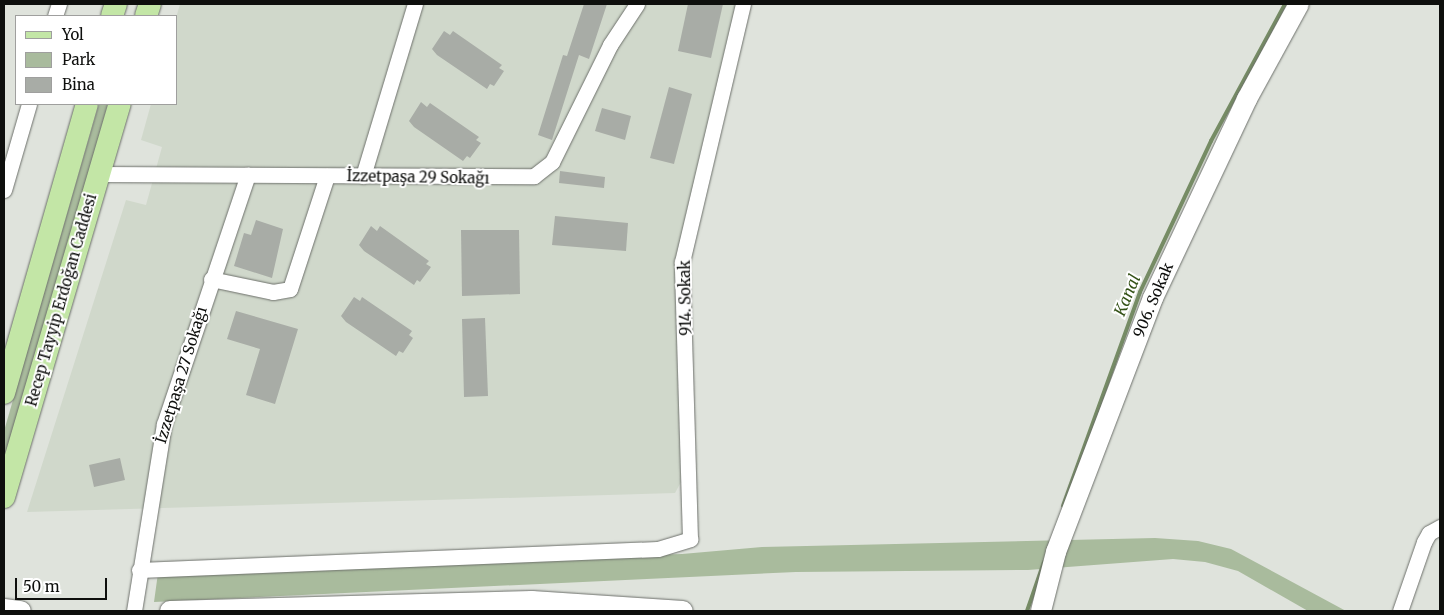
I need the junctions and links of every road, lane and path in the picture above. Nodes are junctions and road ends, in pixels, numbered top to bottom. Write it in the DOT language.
graph roads {
  1 [pos="415,4"];
  2 [pos="637,4"];
  3 [pos="743,4"];
  4 [pos="1299,4"];
  5 [pos="29,105"];
  6 [pos="87,105"];
  7 [pos="120,105"];
  8 [pos="7,169"];
  9 [pos="98,174"];
  10 [pos="248,175"];
  11 [pos="327,176"];
  12 [pos="363,176"];
  13 [pos="4,190"];
  14 [pos="211,279"];
  15 [pos="4,393"];
  16 [pos="4,497"];
  17 [pos="1438,528"];
  18 [pos="139,570"];
  19 [pos="4,609"];
  20 [pos="21,611"];
  21 [pos="134,611"];
  22 [pos="170,611"];
  23 [pos="683,611"];
  24 [pos="1042,611"];
  25 [pos="1400,611"];
  1 -- 12 [label="street"];
  2 -- 12 [label="street, İzzetpaşa 29 Sokağı"];
  3 -- 18 [label="street, 914. Sokak"];
  4 -- 24 [label="street, 906. Sokak"];
  5 -- 8 [label="street"];
  6 -- 15 [label="main road, Recep Tayyip Erdoğan Caddesi"];
  7 -- 9 [label="main road, Recep Tayyip Erdoğan Caddesi"];
  8 -- 13 [label="street"];
  9 -- 10 [label="street, İzzetpaşa 29 Sokağı"];
  9 -- 16 [label="main road, Recep Tayyip Erdoğan Caddesi"];
  10 -- 11 [label="street, İzzetpaşa 29 Sokağı"];
  10 -- 14 [label="street, İzzetpaşa 27 Sokağı"];
  11 -- 12 [label="street, İzzetpaşa 29 Sokağı"];
  11 -- 14 [label="street"];
  14 -- 18 [label="street, İzzetpaşa 27 Sokağı"];
  17 -- 25 [label="street"];
  18 -- 21 [label="street, İzzetpaşa 27 Sokağı"];
  19 -- 20 [label="street"];
  22 -- 23 [label="street"];
}
